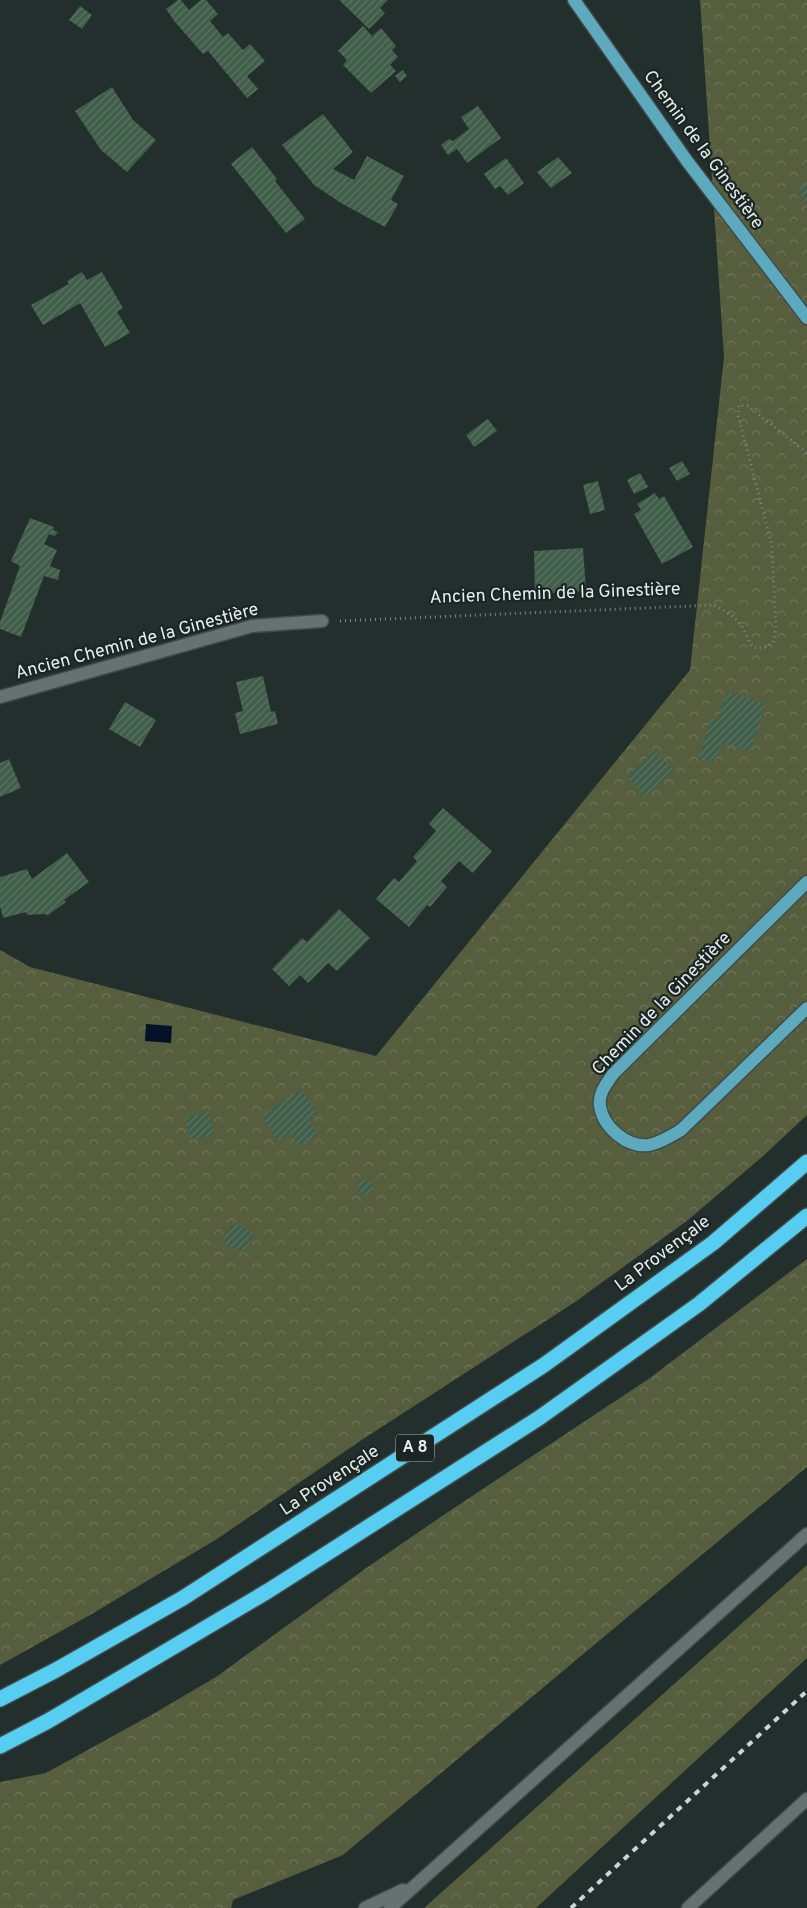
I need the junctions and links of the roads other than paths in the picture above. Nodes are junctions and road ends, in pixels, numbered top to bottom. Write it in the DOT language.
graph roads {
  1 [pos="574,0"];
  2 [pos="807,318"];
  3 [pos="322,621"];
  4 [pos="0,696"];
  5 [pos="807,882"];
  6 [pos="807,1008"];
  7 [pos="807,1162"];
  8 [pos="807,1216"];
  9 [pos="807,1534"];
  10 [pos="0,1699"];
  11 [pos="0,1746"];
  12 [pos="807,1799"];
  13 [pos="419,1882"];
  14 [pos="365,1908"];
  15 [pos="390,1908"];
  16 [pos="688,1908"];
  1 -- 2 [label="main road, Chemin de la Ginestière"];
  3 -- 4 [label="street, Ancien Chemin de la Ginestière"];
  5 -- 6 [label="main road, Chemin de la Ginestière"];
  7 -- 10 [label="highway, La Provençale / A 8"];
  8 -- 11 [label="highway, A 8"];
  9 -- 13 [label="street"];
  12 -- 16 [label="street"];
  13 -- 14 [label="street"];
  13 -- 15 [label="street"];
}
